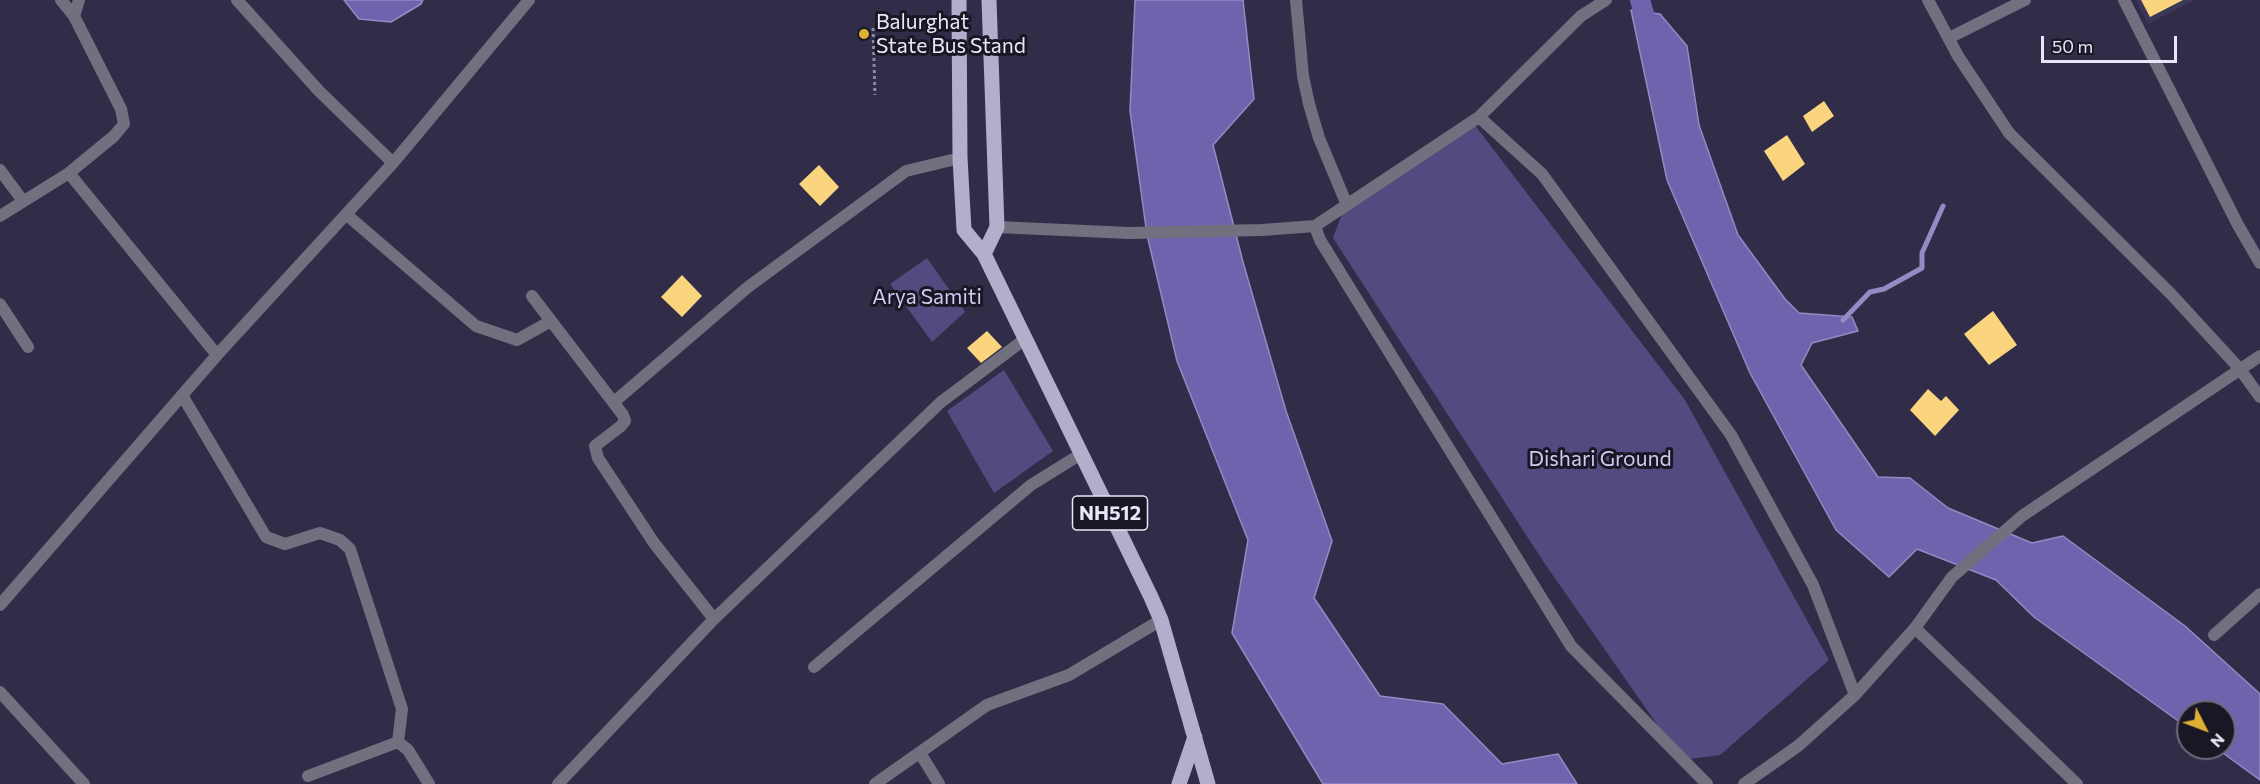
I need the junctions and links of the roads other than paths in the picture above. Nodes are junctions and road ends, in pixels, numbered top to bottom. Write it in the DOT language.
graph roads {
  1 [pos="61,0"];
  2 [pos="79,0"];
  3 [pos="237,0"];
  4 [pos="530,0"];
  5 [pos="959,0"];
  6 [pos="989,0"];
  7 [pos="1296,0"];
  8 [pos="1606,0"];
  9 [pos="1928,0"];
  10 [pos="2025,0"];
  11 [pos="2124,0"];
  12 [pos="74,16"];
  13 [pos="1948,38"];
  14 [pos="1479,117"];
  15 [pos="960,158"];
  16 [pos="393,163"];
  17 [pos="0,170"];
  18 [pos="69,173"];
  19 [pos="23,201"];
  20 [pos="1347,206"];
  21 [pos="347,215"];
  22 [pos="0,216"];
  23 [pos="1315,226"];
  24 [pos="997,227"];
  25 [pos="984,254"];
  26 [pos="2260,263"];
  27 [pos="532,296"];
  28 [pos="0,304"];
  29 [pos="551,321"];
  30 [pos="1025,339"];
  31 [pos="28,347"];
  32 [pos="217,355"];
  33 [pos="2260,356"];
  34 [pos="2239,368"];
  35 [pos="182,395"];
  36 [pos="2260,397"];
  37 [pos="614,402"];
  38 [pos="1081,454"];
  39 [pos="2260,594"];
  40 [pos="0,605"];
  41 [pos="714,619"];
  42 [pos="1161,620"];
  43 [pos="1915,628"];
  44 [pos="2214,635"];
  45 [pos="814,667"];
  46 [pos="0,692"];
  47 [pos="1856,695"];
  48 [pos="1195,737"];
  49 [pos="398,742"];
  50 [pos="920,753"];
  51 [pos="308,776"];
  52 [pos="84,784"];
  53 [pos="429,784"];
  54 [pos="558,784"];
  55 [pos="875,784"];
  56 [pos="939,784"];
  57 [pos="1179,784"];
  58 [pos="1208,784"];
  59 [pos="1707,784"];
  60 [pos="1744,784"];
  61 [pos="2078,784"];
  1 -- 12 [label="street"];
  2 -- 12 [label="street"];
  3 -- 16 [label="street"];
  4 -- 16 [label="street"];
  5 -- 15 [label="main road, NH512"];
  6 -- 24 [label="main road"];
  7 -- 20 [label="street"];
  8 -- 14 [label="street"];
  9 -- 13 [label="street"];
  10 -- 13 [label="street"];
  11 -- 26 [label="street"];
  12 -- 18 [label="street"];
  13 -- 34 [label="street"];
  14 -- 20 [label="street"];
  14 -- 47 [label="street"];
  15 -- 25 [label="main road, NH512"];
  15 -- 37 [label="street"];
  16 -- 21 [label="street"];
  17 -- 19 [label="street"];
  18 -- 19 [label="street"];
  18 -- 32 [label="street"];
  19 -- 22 [label="street"];
  20 -- 23 [label="street"];
  21 -- 29 [label="street"];
  21 -- 32 [label="street"];
  23 -- 24 [label="street"];
  23 -- 59 [label="street"];
  24 -- 25 [label="main road"];
  25 -- 30 [label="main road, NH512"];
  27 -- 29 [label="street"];
  28 -- 31 [label="street"];
  29 -- 37 [label="street"];
  30 -- 38 [label="main road, NH512"];
  30 -- 41 [label="street"];
  32 -- 35 [label="street"];
  33 -- 34 [label="street"];
  34 -- 36 [label="street"];
  34 -- 43 [label="street"];
  35 -- 40 [label="street"];
  35 -- 49 [label="street"];
  37 -- 41 [label="street"];
  38 -- 42 [label="main road, NH512"];
  38 -- 45 [label="street"];
  39 -- 44 [label="street"];
  41 -- 54 [label="street"];
  42 -- 48 [label="main road, NH512"];
  42 -- 50 [label="street"];
  43 -- 47 [label="street"];
  43 -- 61 [label="street"];
  46 -- 52 [label="street"];
  47 -- 60 [label="street"];
  48 -- 57 [label="main road"];
  48 -- 58 [label="main road, NH512"];
  49 -- 51 [label="street"];
  49 -- 53 [label="street"];
  50 -- 55 [label="street"];
  50 -- 56 [label="street"];
}
